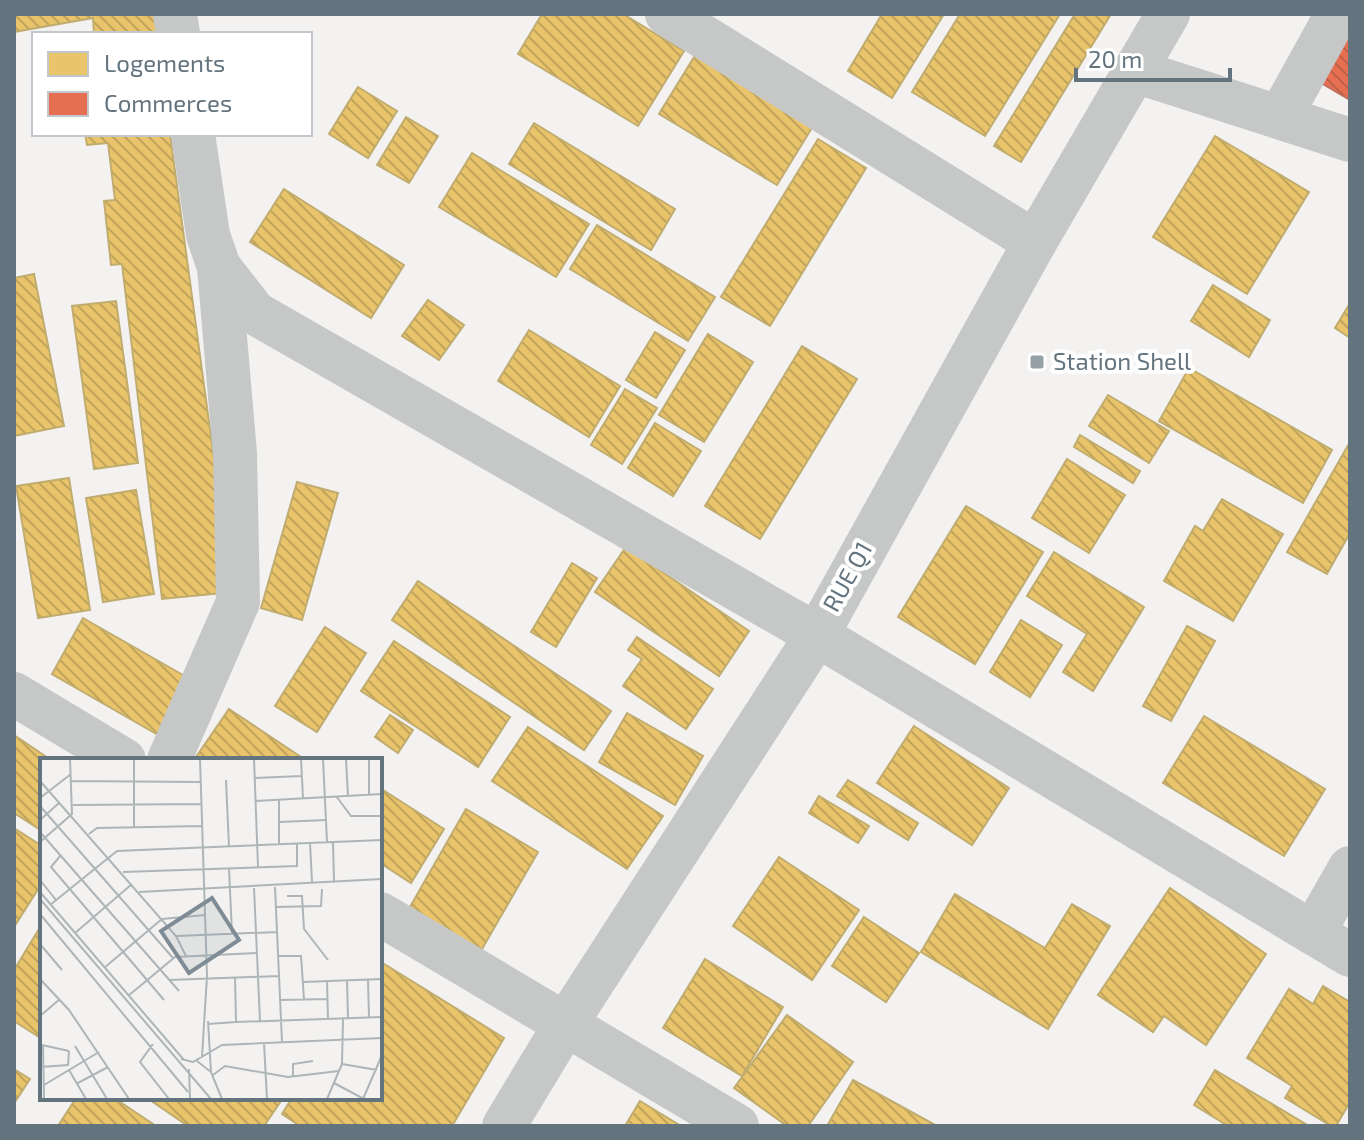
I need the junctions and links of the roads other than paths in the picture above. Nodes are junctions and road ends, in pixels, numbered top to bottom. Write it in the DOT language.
graph roads {
  1 [pos="667,14"];
  2 [pos="1168,14"];
  3 [pos="1337,14"];
  4 [pos="1135,71"];
  5 [pos="1280,117"];
  6 [pos="193,136"];
  7 [pos="1350,140"];
  8 [pos="1035,242"];
  9 [pos="219,267"];
  10 [pos="817,635"];
  11 [pos="14,694"];
  12 [pos="121,758"];
  13 [pos="170,758"];
  14 [pos="1350,868"];
  15 [pos="382,915"];
  16 [pos="1313,933"];
  17 [pos="1350,955"];
  18 [pos="565,1025"];
  19 [pos="504,1126"];
  20 [pos="737,1126"];
  1 -- 8 [label="street"];
  2 -- 4 [label="street, RUE Q1"];
  3 -- 5 [label="street"];
  4 -- 5 [label="street"];
  4 -- 8 [label="street, RUE Q1"];
  5 -- 7 [label="street"];
  6 -- 9 [label="street"];
  8 -- 10 [label="street, RUE Q1"];
  9 -- 10 [label="street"];
  9 -- 13 [label="street"];
  10 -- 16 [label="street"];
  10 -- 18 [label="street, RUE Q1"];
  11 -- 12 [label="street"];
  14 -- 16 [label="street"];
  15 -- 18 [label="street"];
  16 -- 17 [label="street"];
  18 -- 19 [label="street, RUE Q1"];
  18 -- 20 [label="street"];
}
